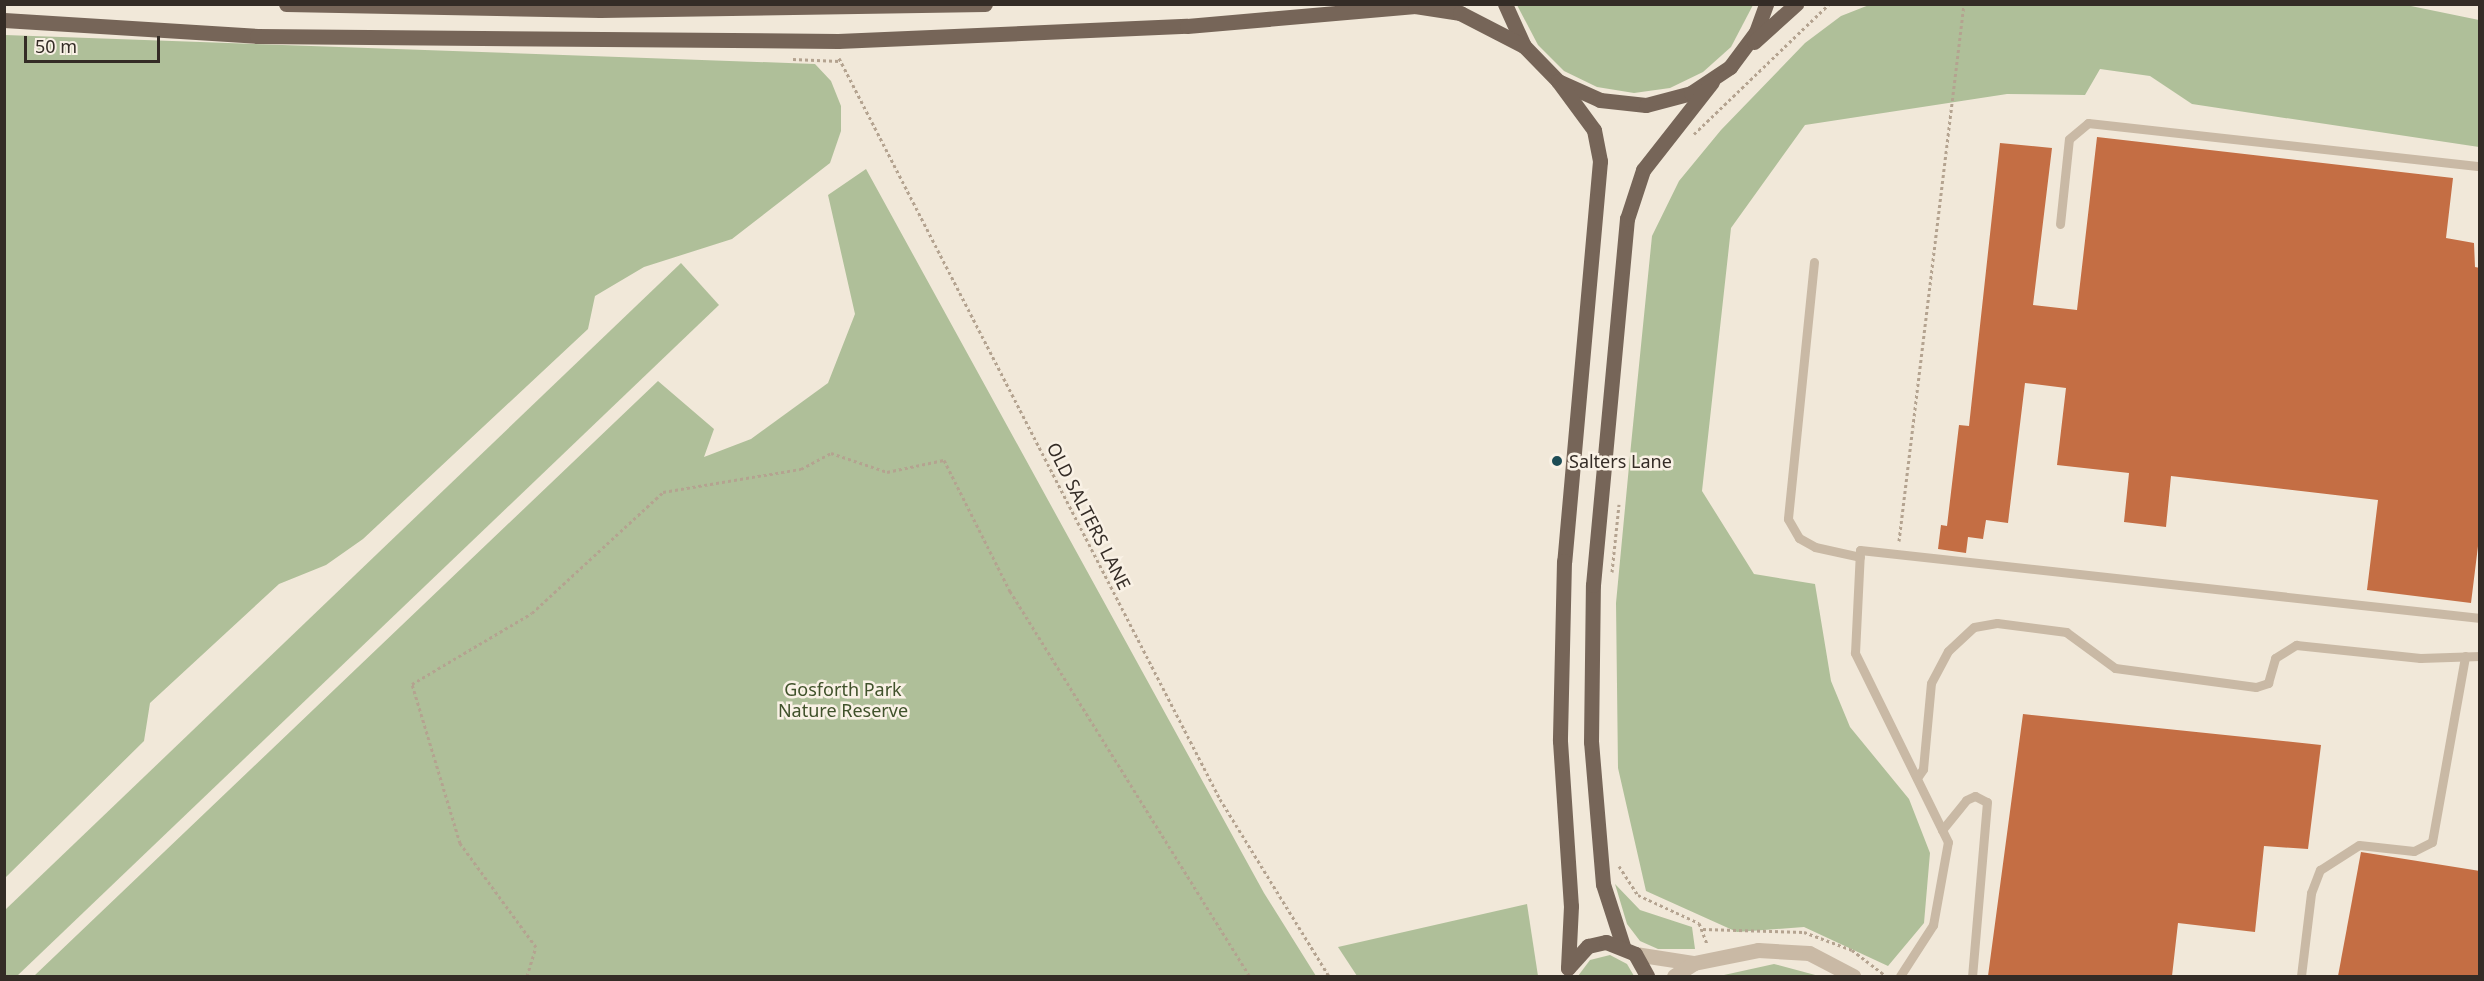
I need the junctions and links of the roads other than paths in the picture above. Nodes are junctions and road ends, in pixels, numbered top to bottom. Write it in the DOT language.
graph roads {
  1 [pos="286,4"];
  2 [pos="985,4"];
  3 [pos="1504,4"];
  4 [pos="1766,4"];
  5 [pos="1796,4"];
  6 [pos="4,20"];
  7 [pos="1524,46"];
  8 [pos="1745,50"];
  9 [pos="1558,81"];
  10 [pos="1712,82"];
  11 [pos="2480,166"];
  12 [pos="2060,224"];
  13 [pos="1814,262"];
  14 [pos="1860,557"];
  15 [pos="2480,618"];
  16 [pos="2465,656"];
  17 [pos="2480,656"];
  18 [pos="1917,778"];
  19 [pos="1942,830"];
  20 [pos="1629,950"];
  21 [pos="1694,963"];
  22 [pos="1568,972"];
  23 [pos="1647,976"];
  24 [pos="1674,976"];
  25 [pos="1853,976"];
  26 [pos="1900,976"];
  27 [pos="1972,976"];
  28 [pos="2301,976"];
  1 -- 2 [label="main road"];
  3 -- 7 [label="main road"];
  4 -- 8 [label="main road"];
  5 -- 8 [label="main road"];
  6 -- 7 [label="main road"];
  7 -- 9 [label="main road"];
  8 -- 10 [label="main road"];
  9 -- 10 [label="main road"];
  9 -- 22 [label="main road"];
  10 -- 20 [label="main road"];
  11 -- 12 [label="lane"];
  13 -- 14 [label="lane"];
  14 -- 15 [label="lane"];
  14 -- 18 [label="lane"];
  16 -- 17 [label="lane"];
  16 -- 18 [label="lane"];
  16 -- 28 [label="lane"];
  18 -- 19 [label="lane"];
  19 -- 26 [label="lane"];
  19 -- 27 [label="lane"];
  20 -- 21 [label="street"];
  20 -- 22 [label="main road"];
  20 -- 23 [label="main road"];
  21 -- 24 [label="street"];
  21 -- 25 [label="street"];
}
